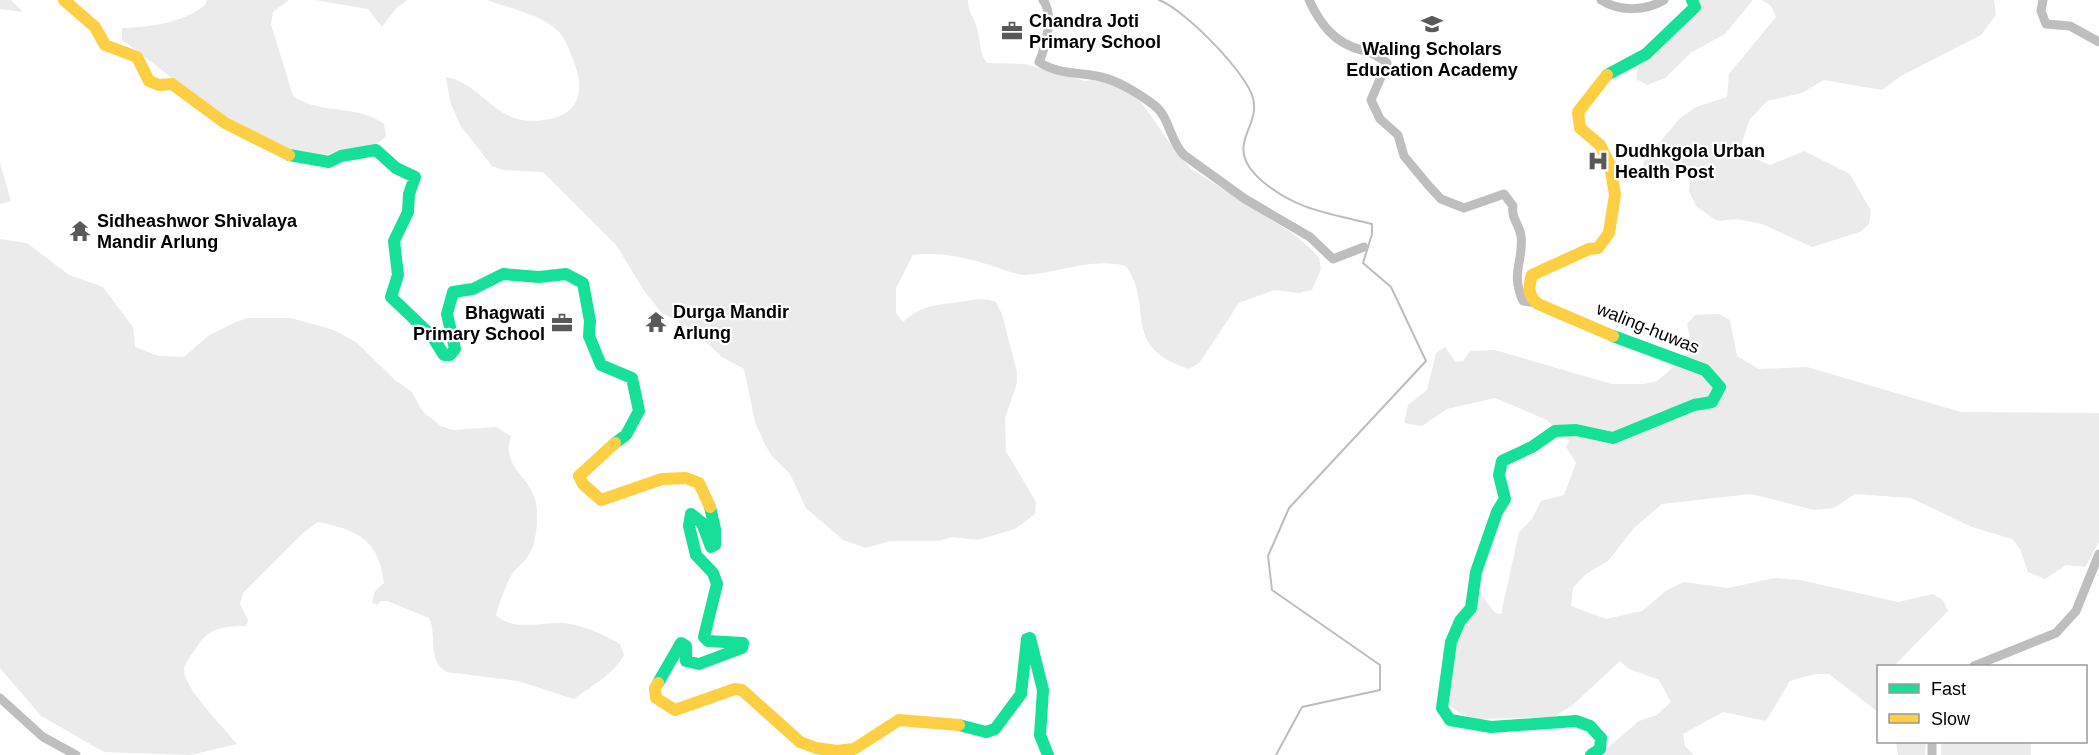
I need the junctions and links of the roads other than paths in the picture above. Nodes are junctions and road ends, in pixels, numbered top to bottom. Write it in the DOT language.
graph roads {
  1 [pos="64,0"];
  2 [pos="1043,0"];
  3 [pos="1309,0"];
  4 [pos="1601,0"];
  5 [pos="1664,0"];
  6 [pos="1692,0"];
  7 [pos="2043,0"];
  8 [pos="2099,42"];
  9 [pos="1364,247"];
  10 [pos="1537,303"];
  11 [pos="2099,554"];
  12 [pos="1976,665"];
  13 [pos="0,698"];
  14 [pos="76,755"];
  15 [pos="1048,755"];
  16 [pos="1591,755"];
  1 -- 15 [label="street"];
  2 -- 9 [label="street"];
  3 -- 10 [label="street"];
  4 -- 5 [label="street"];
  6 -- 10 [label="street"];
  7 -- 8 [label="street"];
  10 -- 16 [label="street, waling-huwas"];
  11 -- 12 [label="street"];
  13 -- 14 [label="street"];
}
